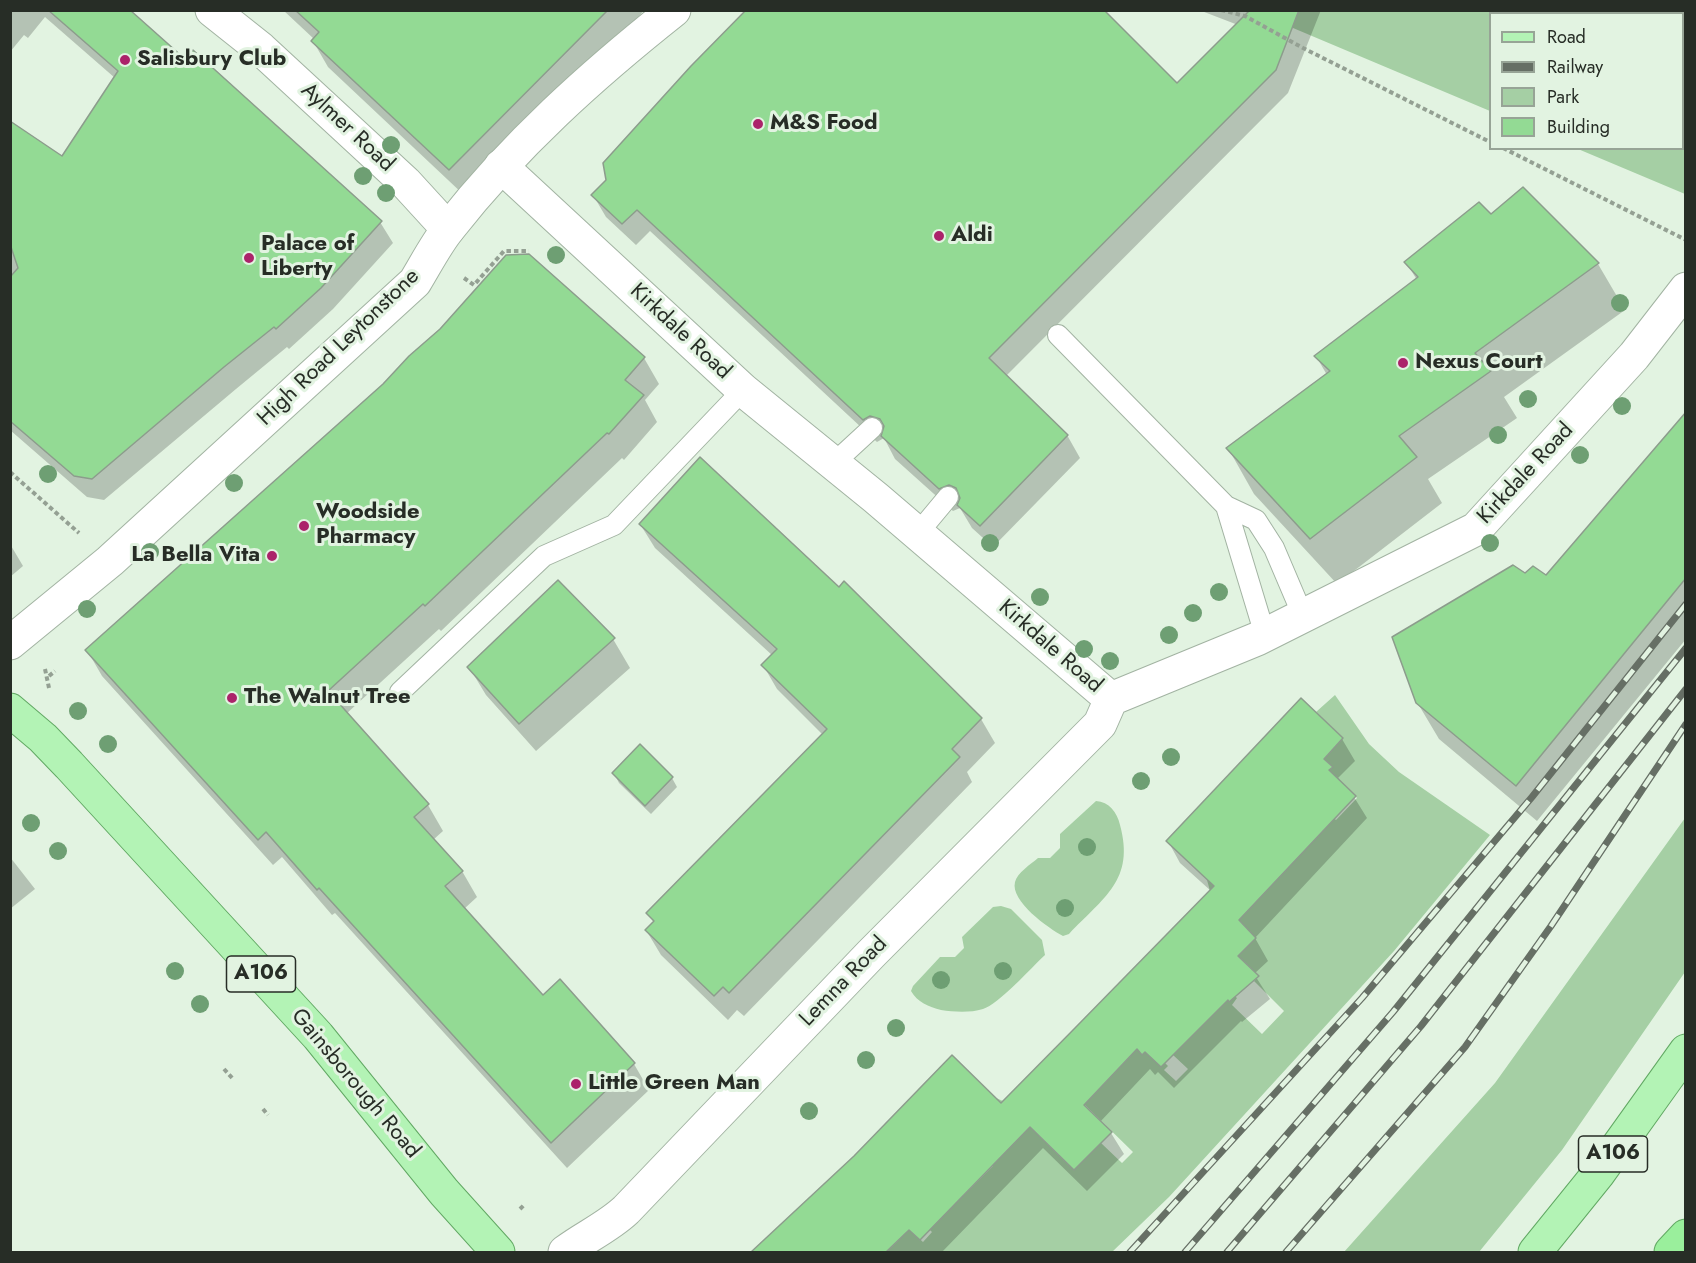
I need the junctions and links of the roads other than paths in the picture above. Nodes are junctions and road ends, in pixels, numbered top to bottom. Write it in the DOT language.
graph roads {
  1 [pos="212,10"];
  2 [pos="674,10"];
  3 [pos="501,166"];
  4 [pos="448,229"];
  5 [pos="1686,289"];
  6 [pos="1058,335"];
  7 [pos="743,390"];
  8 [pos="872,428"];
  9 [pos="834,463"];
  10 [pos="948,497"];
  11 [pos="1226,506"];
  12 [pos="918,533"];
  13 [pos="1303,616"];
  14 [pos="1265,635"];
  15 [pos="10,643"];
  16 [pos="400,692"];
  17 [pos="1111,699"];
  18 [pos="10,710"];
  19 [pos="1686,1051"];
  20 [pos="1686,1236"];
  21 [pos="498,1252"];
  22 [pos="565,1252"];
  23 [pos="1535,1252"];
  24 [pos="1671,1252"];
  1 -- 4 [label="street, Aylmer Road"];
  2 -- 3 [label="street, High Road Leytonstone"];
  3 -- 4 [label="street, High Road Leytonstone"];
  3 -- 7 [label="street, Kirkdale Road"];
  4 -- 15 [label="street, High Road Leytonstone"];
  5 -- 13 [label="street, Kirkdale Road"];
  6 -- 11 [label="lane"];
  7 -- 9 [label="street, Kirkdale Road"];
  7 -- 16 [label="lane"];
  8 -- 9 [label="lane"];
  9 -- 12 [label="street, Kirkdale Road"];
  10 -- 12 [label="lane"];
  11 -- 13 [label="lane"];
  11 -- 14 [label="lane"];
  12 -- 17 [label="street, Kirkdale Road"];
  13 -- 14 [label="street, Kirkdale Road"];
  14 -- 17 [label="street, Kirkdale Road"];
  17 -- 22 [label="street, Lemna Road"];
  18 -- 21 [label="main road, Gainsborough Road / A106"];
  19 -- 23 [label="main road, A106"];
  20 -- 24 [label="highway"];
}
